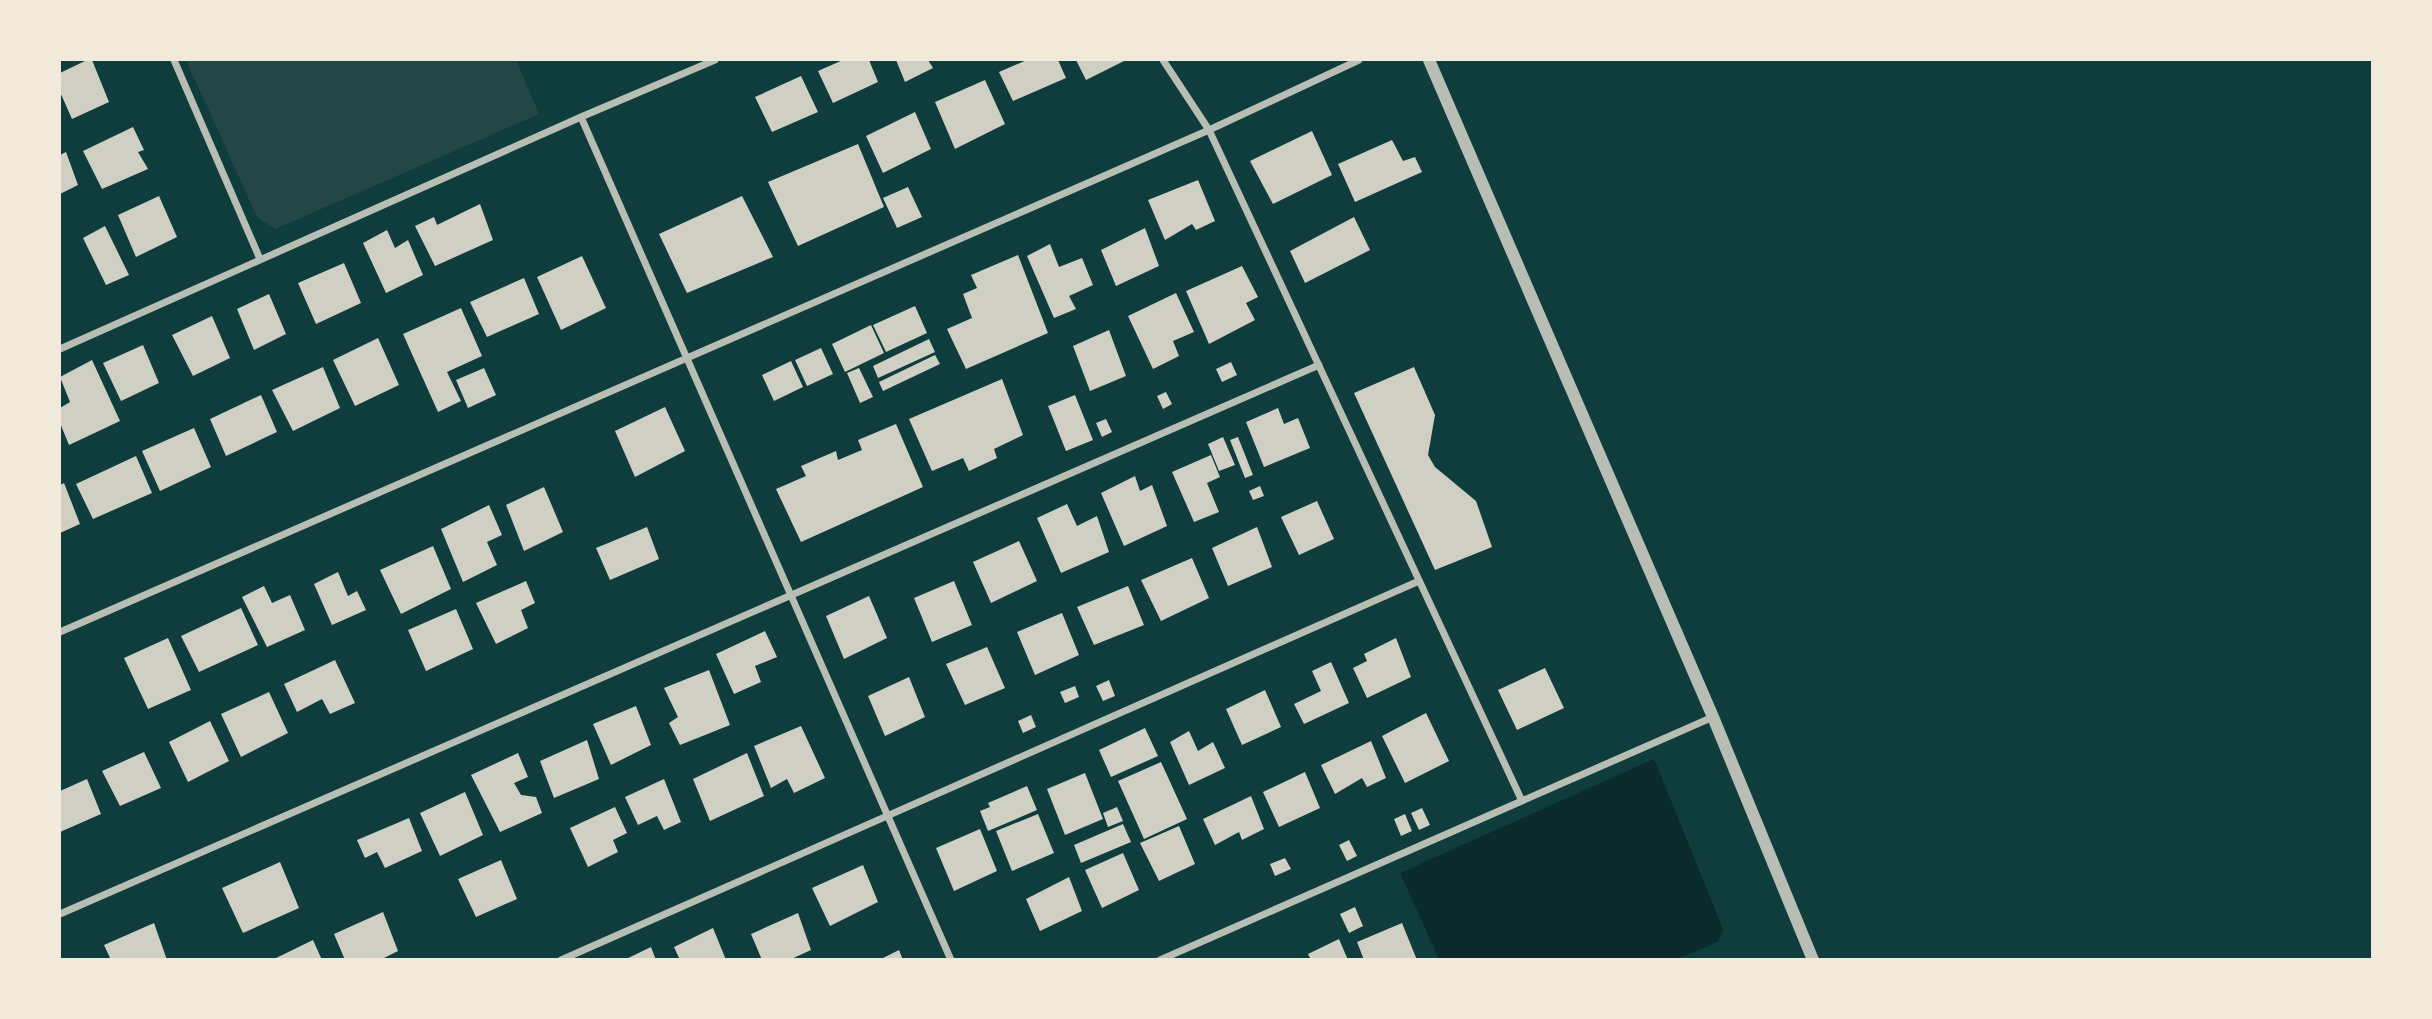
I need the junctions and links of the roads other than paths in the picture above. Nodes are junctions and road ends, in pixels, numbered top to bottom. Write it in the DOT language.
graph roads {
  1 [pos="174,60"];
  2 [pos="715,60"];
  3 [pos="1163,60"];
  4 [pos="1359,60"];
  5 [pos="1429,60"];
  6 [pos="581,117"];
  7 [pos="1209,130"];
  8 [pos="260,259"];
  9 [pos="60,349"];
  10 [pos="688,356"];
  11 [pos="1319,365"];
  12 [pos="1419,581"];
  13 [pos="792,594"];
  14 [pos="60,632"];
  15 [pos="1713,717"];
  16 [pos="1522,801"];
  17 [pos="889,816"];
  18 [pos="60,914"];
  19 [pos="1811,959"];
  20 [pos="561,960"];
  21 [pos="951,960"];
  22 [pos="1160,960"];
  1 -- 8 [label="street"];
  2 -- 6 [label="street"];
  3 -- 7 [label="street"];
  4 -- 7 [label="street"];
  5 -- 15 [label="street"];
  6 -- 8 [label="street"];
  6 -- 10 [label="street"];
  7 -- 10 [label="street"];
  7 -- 11 [label="street"];
  8 -- 9 [label="street"];
  10 -- 13 [label="street"];
  10 -- 14 [label="street"];
  11 -- 12 [label="street"];
  11 -- 13 [label="street"];
  12 -- 16 [label="street"];
  12 -- 17 [label="street"];
  13 -- 17 [label="street"];
  13 -- 18 [label="street"];
  15 -- 16 [label="street"];
  15 -- 19 [label="street"];
  16 -- 22 [label="street"];
  17 -- 20 [label="street"];
  17 -- 21 [label="street"];
}
